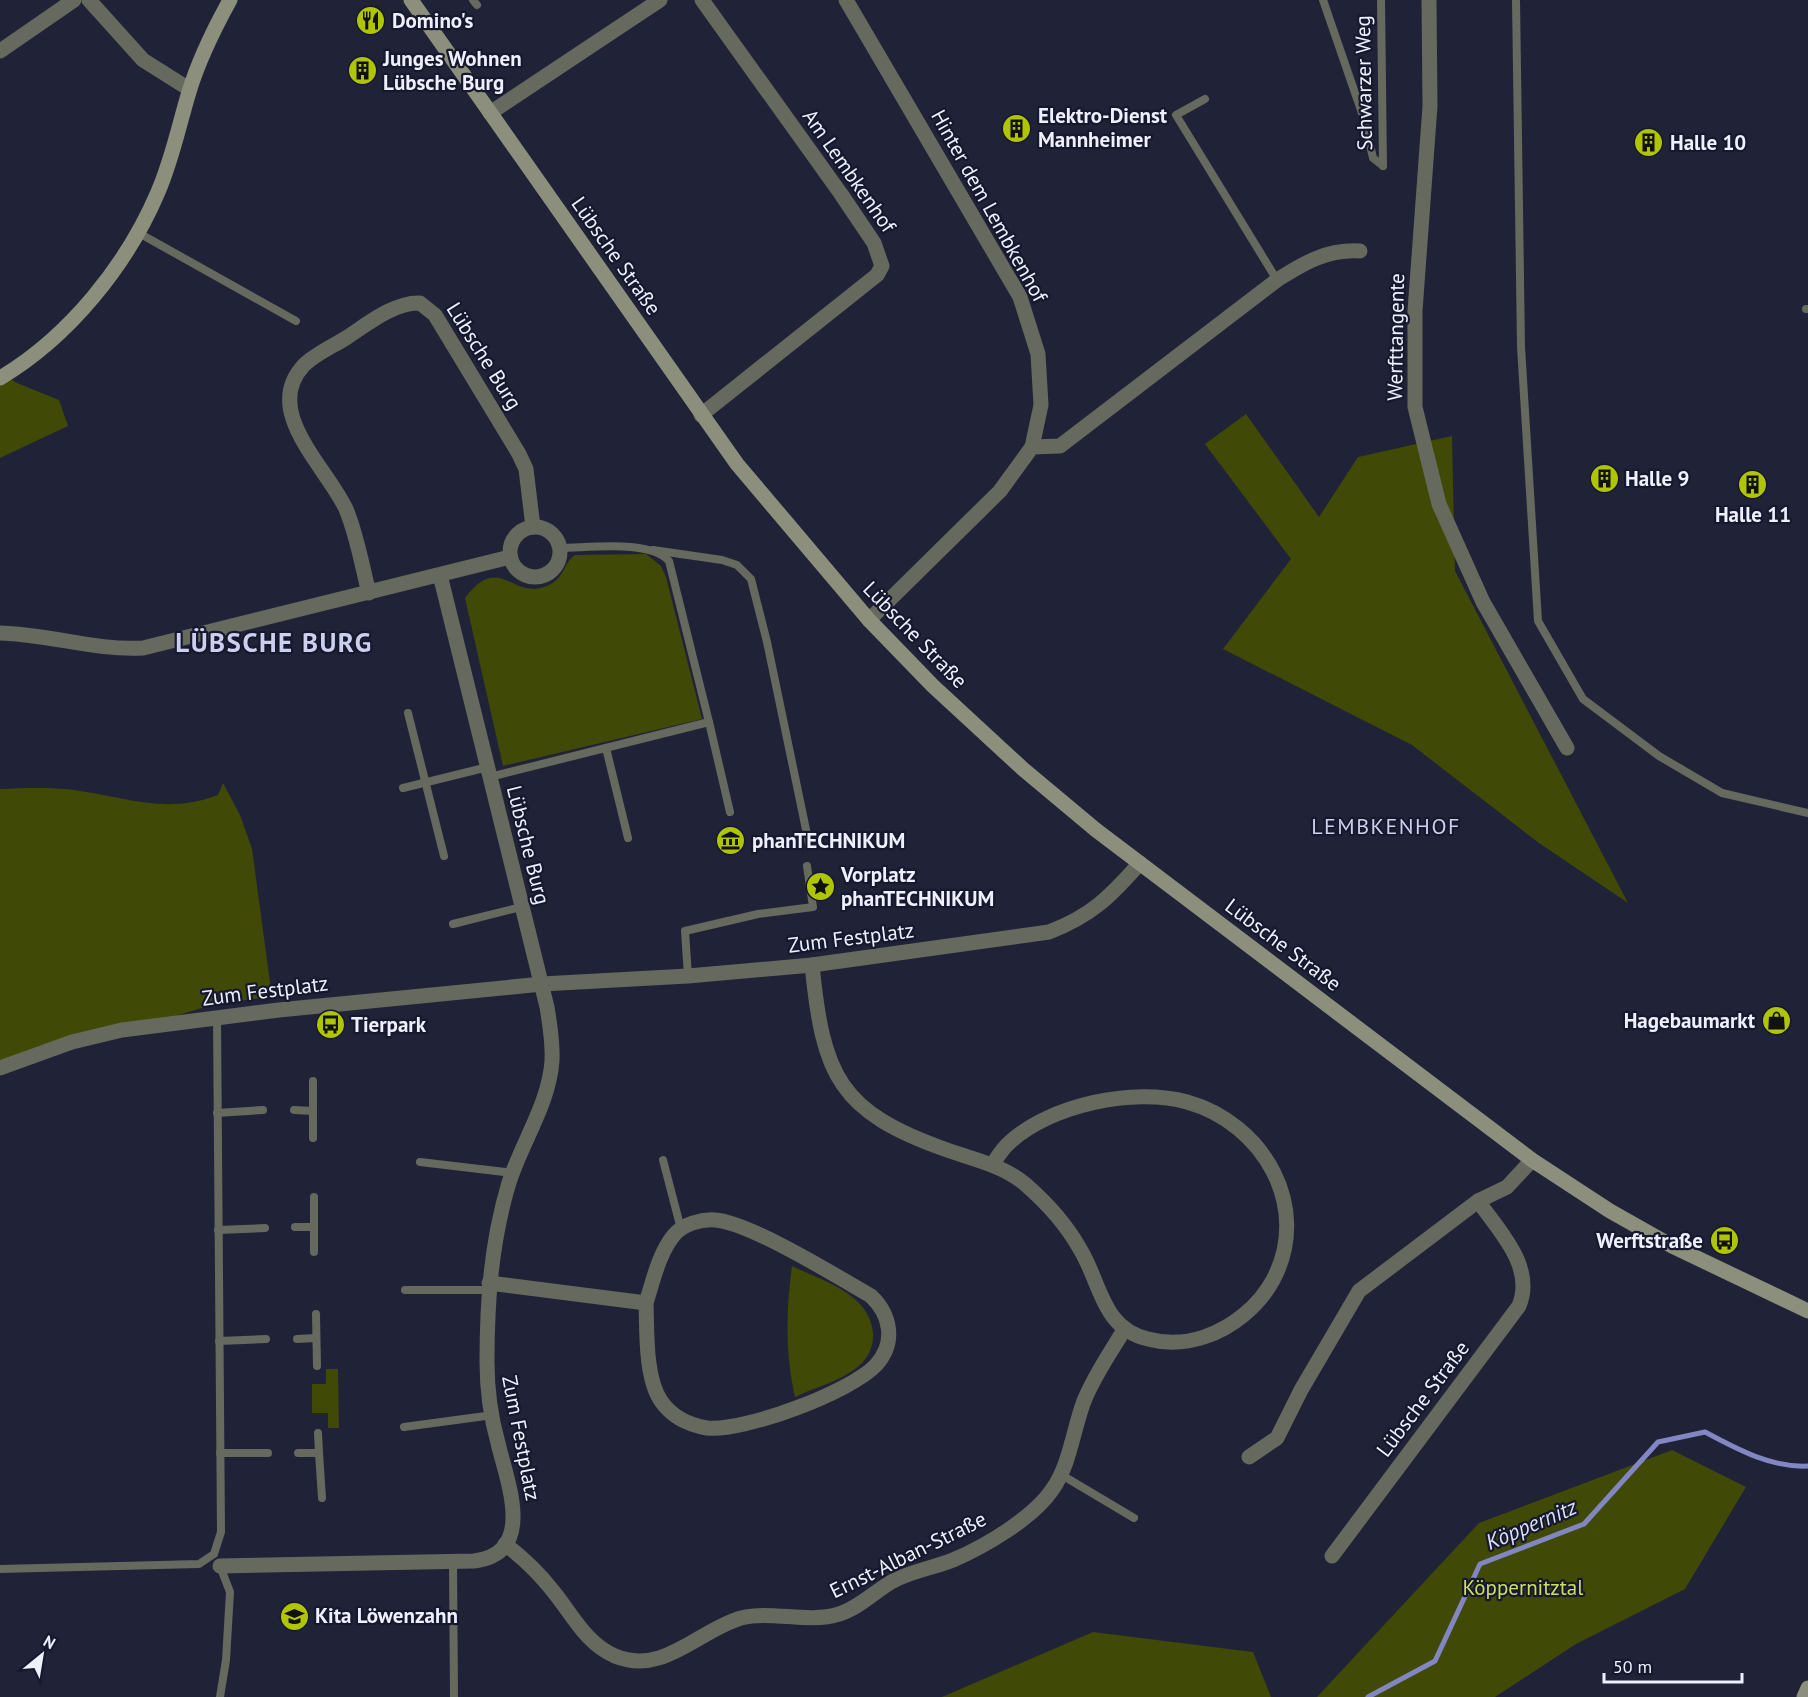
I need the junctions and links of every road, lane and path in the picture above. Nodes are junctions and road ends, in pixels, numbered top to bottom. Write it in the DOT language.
graph roads {
  1 [pos="74,0"];
  2 [pos="88,0"];
  3 [pos="230,0"];
  4 [pos="411,0"];
  5 [pos="660,0"];
  6 [pos="702,0"];
  7 [pos="846,0"];
  8 [pos="1323,0"];
  9 [pos="1381,0"];
  10 [pos="1429,0"];
  11 [pos="1516,0"];
  12 [pos="0,51"];
  13 [pos="189,90"];
  14 [pos="1205,99"];
  15 [pos="490,113"];
  16 [pos="137,232"];
  17 [pos="1360,251"];
  18 [pos="1276,280"];
  19 [pos="296,321"];
  20 [pos="0,378"];
  21 [pos="701,415"];
  22 [pos="1032,447"];
  23 [pos="533,527"];
  24 [pos="560,548"];
  25 [pos="653,550"];
  26 [pos="510,557"];
  27 [pos="440,575"];
  28 [pos="369,593"];
  29 [pos="869,620"];
  30 [pos="0,633"];
  31 [pos="408,713"];
  32 [pos="709,722"];
  33 [pos="606,748"];
  34 [pos="1567,748"];
  35 [pos="489,772"];
  36 [pos="425,782"];
  37 [pos="403,788"];
  38 [pos="730,812"];
  39 [pos="1808,813"];
  40 [pos="628,838"];
  41 [pos="809,844"];
  42 [pos="444,856"];
  43 [pos="1140,863"];
  44 [pos="807,866"];
  45 [pos="521,907"];
  46 [pos="453,924"];
  47 [pos="812,965"];
  48 [pos="688,976"];
  49 [pos="542,984"];
  50 [pos="217,1018"];
  51 [pos="0,1068"];
  52 [pos="313,1081"];
  53 [pos="263,1110"];
  54 [pos="294,1110"];
  55 [pos="313,1110"];
  56 [pos="217,1113"];
  57 [pos="313,1138"];
  58 [pos="663,1160"];
  59 [pos="1532,1160"];
  60 [pos="420,1162"];
  61 [pos="992,1166"];
  62 [pos="513,1173"];
  63 [pos="314,1197"];
  64 [pos="1478,1201"];
  65 [pos="296,1227"];
  66 [pos="314,1227"];
  67 [pos="265,1228"];
  68 [pos="681,1229"];
  69 [pos="218,1230"];
  70 [pos="314,1252"];
  71 [pos="488,1287"];
  72 [pos="405,1290"];
  73 [pos="646,1303"];
  74 [pos="1808,1311"];
  75 [pos="316,1314"];
  76 [pos="1124,1330"];
  77 [pos="316,1338"];
  78 [pos="266,1339"];
  79 [pos="297,1339"];
  80 [pos="219,1341"];
  81 [pos="317,1366"];
  82 [pos="493,1415"];
  83 [pos="404,1427"];
  84 [pos="318,1433"];
  85 [pos="220,1453"];
  86 [pos="268,1453"];
  87 [pos="319,1453"];
  88 [pos="298,1454"];
  89 [pos="1249,1457"];
  90 [pos="1060,1474"];
  91 [pos="322,1498"];
  92 [pos="1134,1518"];
  93 [pos="505,1544"];
  94 [pos="1332,1556"];
  95 [pos="217,1560"];
  96 [pos="453,1562"];
  97 [pos="0,1569"];
  98 [pos="1808,1688"];
  99 [pos="220,1697"];
  100 [pos="454,1697"];
  101 [pos="1804,1697"];
  1 -- 12 [label="street"];
  2 -- 13 [label="street"];
  3 -- 13 [label="street"];
  4 -- 15 [label="street, Lübsche Straße"];
  5 -- 15 [label="street"];
  6 -- 21 [label="street, Am Lembkenhof"];
  7 -- 22 [label="street, Hinter dem Lembkenhof"];
  8 -- 9 [label="lane, Schwarzer Weg"];
  10 -- 34 [label="street, Werfttangente"];
  11 -- 39 [label="lane"];
  13 -- 16 [label="street"];
  14 -- 18 [label="lane"];
  15 -- 21 [label="street, Lübsche Straße"];
  16 -- 19 [label="lane"];
  16 -- 20 [label="street"];
  17 -- 18 [label="street"];
  18 -- 22 [label="street"];
  21 -- 29 [label="street, Lübsche Straße"];
  22 -- 29 [label="street, Hinter dem Lembkenhof"];
  23 -- 24 [label="street"];
  23 -- 26 [label="street"];
  23 -- 28 [label="street, Lübsche Burg"];
  24 -- 25 [label="lane"];
  24 -- 26 [label="street"];
  25 -- 32 [label="lane"];
  25 -- 41 [label="lane"];
  26 -- 27 [label="street"];
  27 -- 28 [label="street"];
  27 -- 35 [label="street, Lübsche Burg"];
  28 -- 30 [label="street"];
  29 -- 43 [label="street, Lübsche Straße"];
  31 -- 36 [label="lane"];
  32 -- 33 [label="lane"];
  32 -- 38 [label="lane"];
  33 -- 35 [label="lane"];
  33 -- 40 [label="lane"];
  35 -- 36 [label="lane"];
  35 -- 45 [label="street, Lübsche Burg"];
  36 -- 37 [label="lane"];
  36 -- 42 [label="lane"];
  43 -- 47 [label="street, Zum Festplatz"];
  43 -- 59 [label="street, Lübsche Straße"];
  44 -- 48 [label="lane"];
  45 -- 46 [label="lane"];
  45 -- 49 [label="street, Lübsche Burg"];
  47 -- 48 [label="street, Zum Festplatz"];
  47 -- 61 [label="street"];
  48 -- 49 [label="street, Zum Festplatz"];
  49 -- 50 [label="street, Zum Festplatz"];
  49 -- 62 [label="street, Zum Festplatz"];
  50 -- 51 [label="street, Zum Festplatz"];
  50 -- 56 [label="lane"];
  52 -- 55 [label="lane"];
  53 -- 56 [label="lane"];
  54 -- 55 [label="lane"];
  55 -- 57 [label="lane"];
  56 -- 69 [label="lane"];
  58 -- 68 [label="lane"];
  59 -- 64 [label="street"];
  59 -- 74 [label="street, Lübsche Straße"];
  60 -- 62 [label="lane"];
  61 -- 76 [label="street"];
  61 -- 76 [label="street"];
  62 -- 71 [label="street, Zum Festplatz"];
  63 -- 66 [label="lane"];
  64 -- 89 [label="street"];
  64 -- 94 [label="street, Lübsche Straße"];
  65 -- 66 [label="lane"];
  66 -- 70 [label="lane"];
  67 -- 69 [label="lane"];
  68 -- 73 [label="street"];
  68 -- 73 [label="street"];
  69 -- 80 [label="lane"];
  71 -- 72 [label="lane"];
  71 -- 73 [label="street"];
  71 -- 82 [label="street, Zum Festplatz"];
  75 -- 77 [label="lane"];
  76 -- 90 [label="street, Ernst-Alban-Straße"];
  77 -- 79 [label="lane"];
  77 -- 81 [label="lane"];
  78 -- 80 [label="lane"];
  80 -- 85 [label="lane"];
  82 -- 83 [label="lane"];
  82 -- 93 [label="street, Zum Festplatz"];
  84 -- 87 [label="lane"];
  85 -- 86 [label="lane"];
  85 -- 95 [label="lane"];
  87 -- 88 [label="lane"];
  87 -- 91 [label="lane"];
  90 -- 92 [label="lane"];
  90 -- 93 [label="street, Ernst-Alban-Straße"];
  93 -- 96 [label="street"];
  95 -- 96 [label="street"];
  95 -- 97 [label="lane"];
  95 -- 99 [label="lane"];
  96 -- 100 [label="lane"];
  98 -- 101 [label="street"];
}
